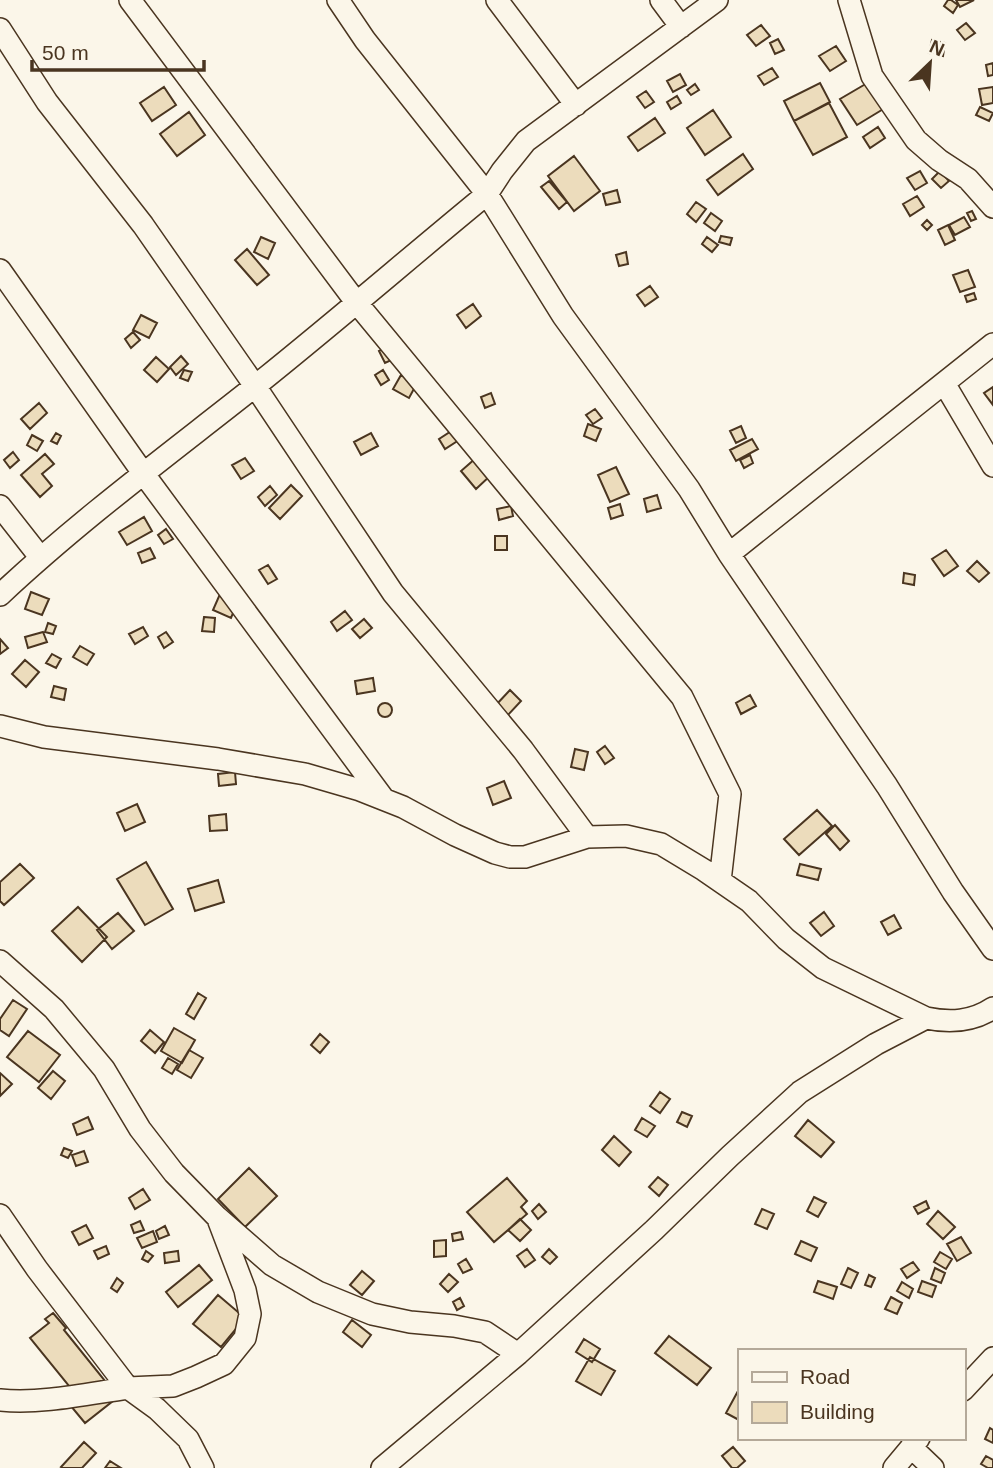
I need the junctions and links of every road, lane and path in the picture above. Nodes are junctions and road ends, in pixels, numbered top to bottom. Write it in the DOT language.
graph roads {
  1 [pos="130,0"];
  2 [pos="338,0"];
  3 [pos="497,0"];
  4 [pos="661,0"];
  5 [pos="717,0"];
  6 [pos="849,0"];
  7 [pos="681,27"];
  8 [pos="0,29"];
  9 [pos="576,105"];
  10 [pos="487,194"];
  11 [pos="993,208"];
  12 [pos="0,270"];
  13 [pos="356,302"];
  14 [pos="993,344"];
  15 [pos="944,383"];
  16 [pos="255,386"];
  17 [pos="993,466"];
  18 [pos="143,473"];
  19 [pos="0,506"];
  20 [pos="729,554"];
  21 [pos="40,557"];
  22 [pos="0,595"];
  23 [pos="0,726"];
  24 [pos="384,799"];
  25 [pos="587,837"];
  26 [pos="720,881"];
  27 [pos="993,950"];
  28 [pos="0,961"];
  29 [pos="993,1008"];
  30 [pos="926,1018"];
  31 [pos="0,1215"];
  32 [pos="217,1217"];
  33 [pos="518,1354"];
  34 [pos="993,1358"];
  35 [pos="128,1388"];
  36 [pos="965,1389"];
  37 [pos="0,1400"];
  38 [pos="915,1443"];
  39 [pos="203,1468"];
  40 [pos="382,1468"];
  41 [pos="894,1468"];
  42 [pos="933,1468"];
  1 -- 13 [label="street"];
  2 -- 10 [label="street"];
  3 -- 9 [label="street"];
  4 -- 7 [label="street"];
  5 -- 7 [label="street"];
  6 -- 11 [label="street"];
  7 -- 9 [label="street"];
  8 -- 16 [label="street"];
  9 -- 10 [label="street"];
  10 -- 13 [label="street"];
  10 -- 20 [label="street"];
  12 -- 18 [label="street"];
  13 -- 16 [label="street"];
  13 -- 26 [label="street"];
  14 -- 15 [label="street"];
  15 -- 17 [label="street"];
  15 -- 20 [label="street"];
  16 -- 18 [label="street"];
  16 -- 25 [label="street"];
  18 -- 21 [label="street"];
  18 -- 24 [label="street"];
  19 -- 21 [label="street"];
  20 -- 27 [label="street"];
  21 -- 22 [label="street"];
  23 -- 24 [label="street"];
  24 -- 25 [label="street"];
  25 -- 26 [label="street"];
  26 -- 30 [label="street"];
  28 -- 32 [label="street"];
  29 -- 30 [label="street"];
  30 -- 33 [label="street"];
  31 -- 35 [label="street"];
  32 -- 33 [label="street"];
  32 -- 35 [label="street"];
  33 -- 40 [label="street"];
  34 -- 36 [label="street"];
  35 -- 37 [label="street"];
  35 -- 39 [label="street"];
  38 -- 41 [label="street"];
  38 -- 42 [label="street"];
}
